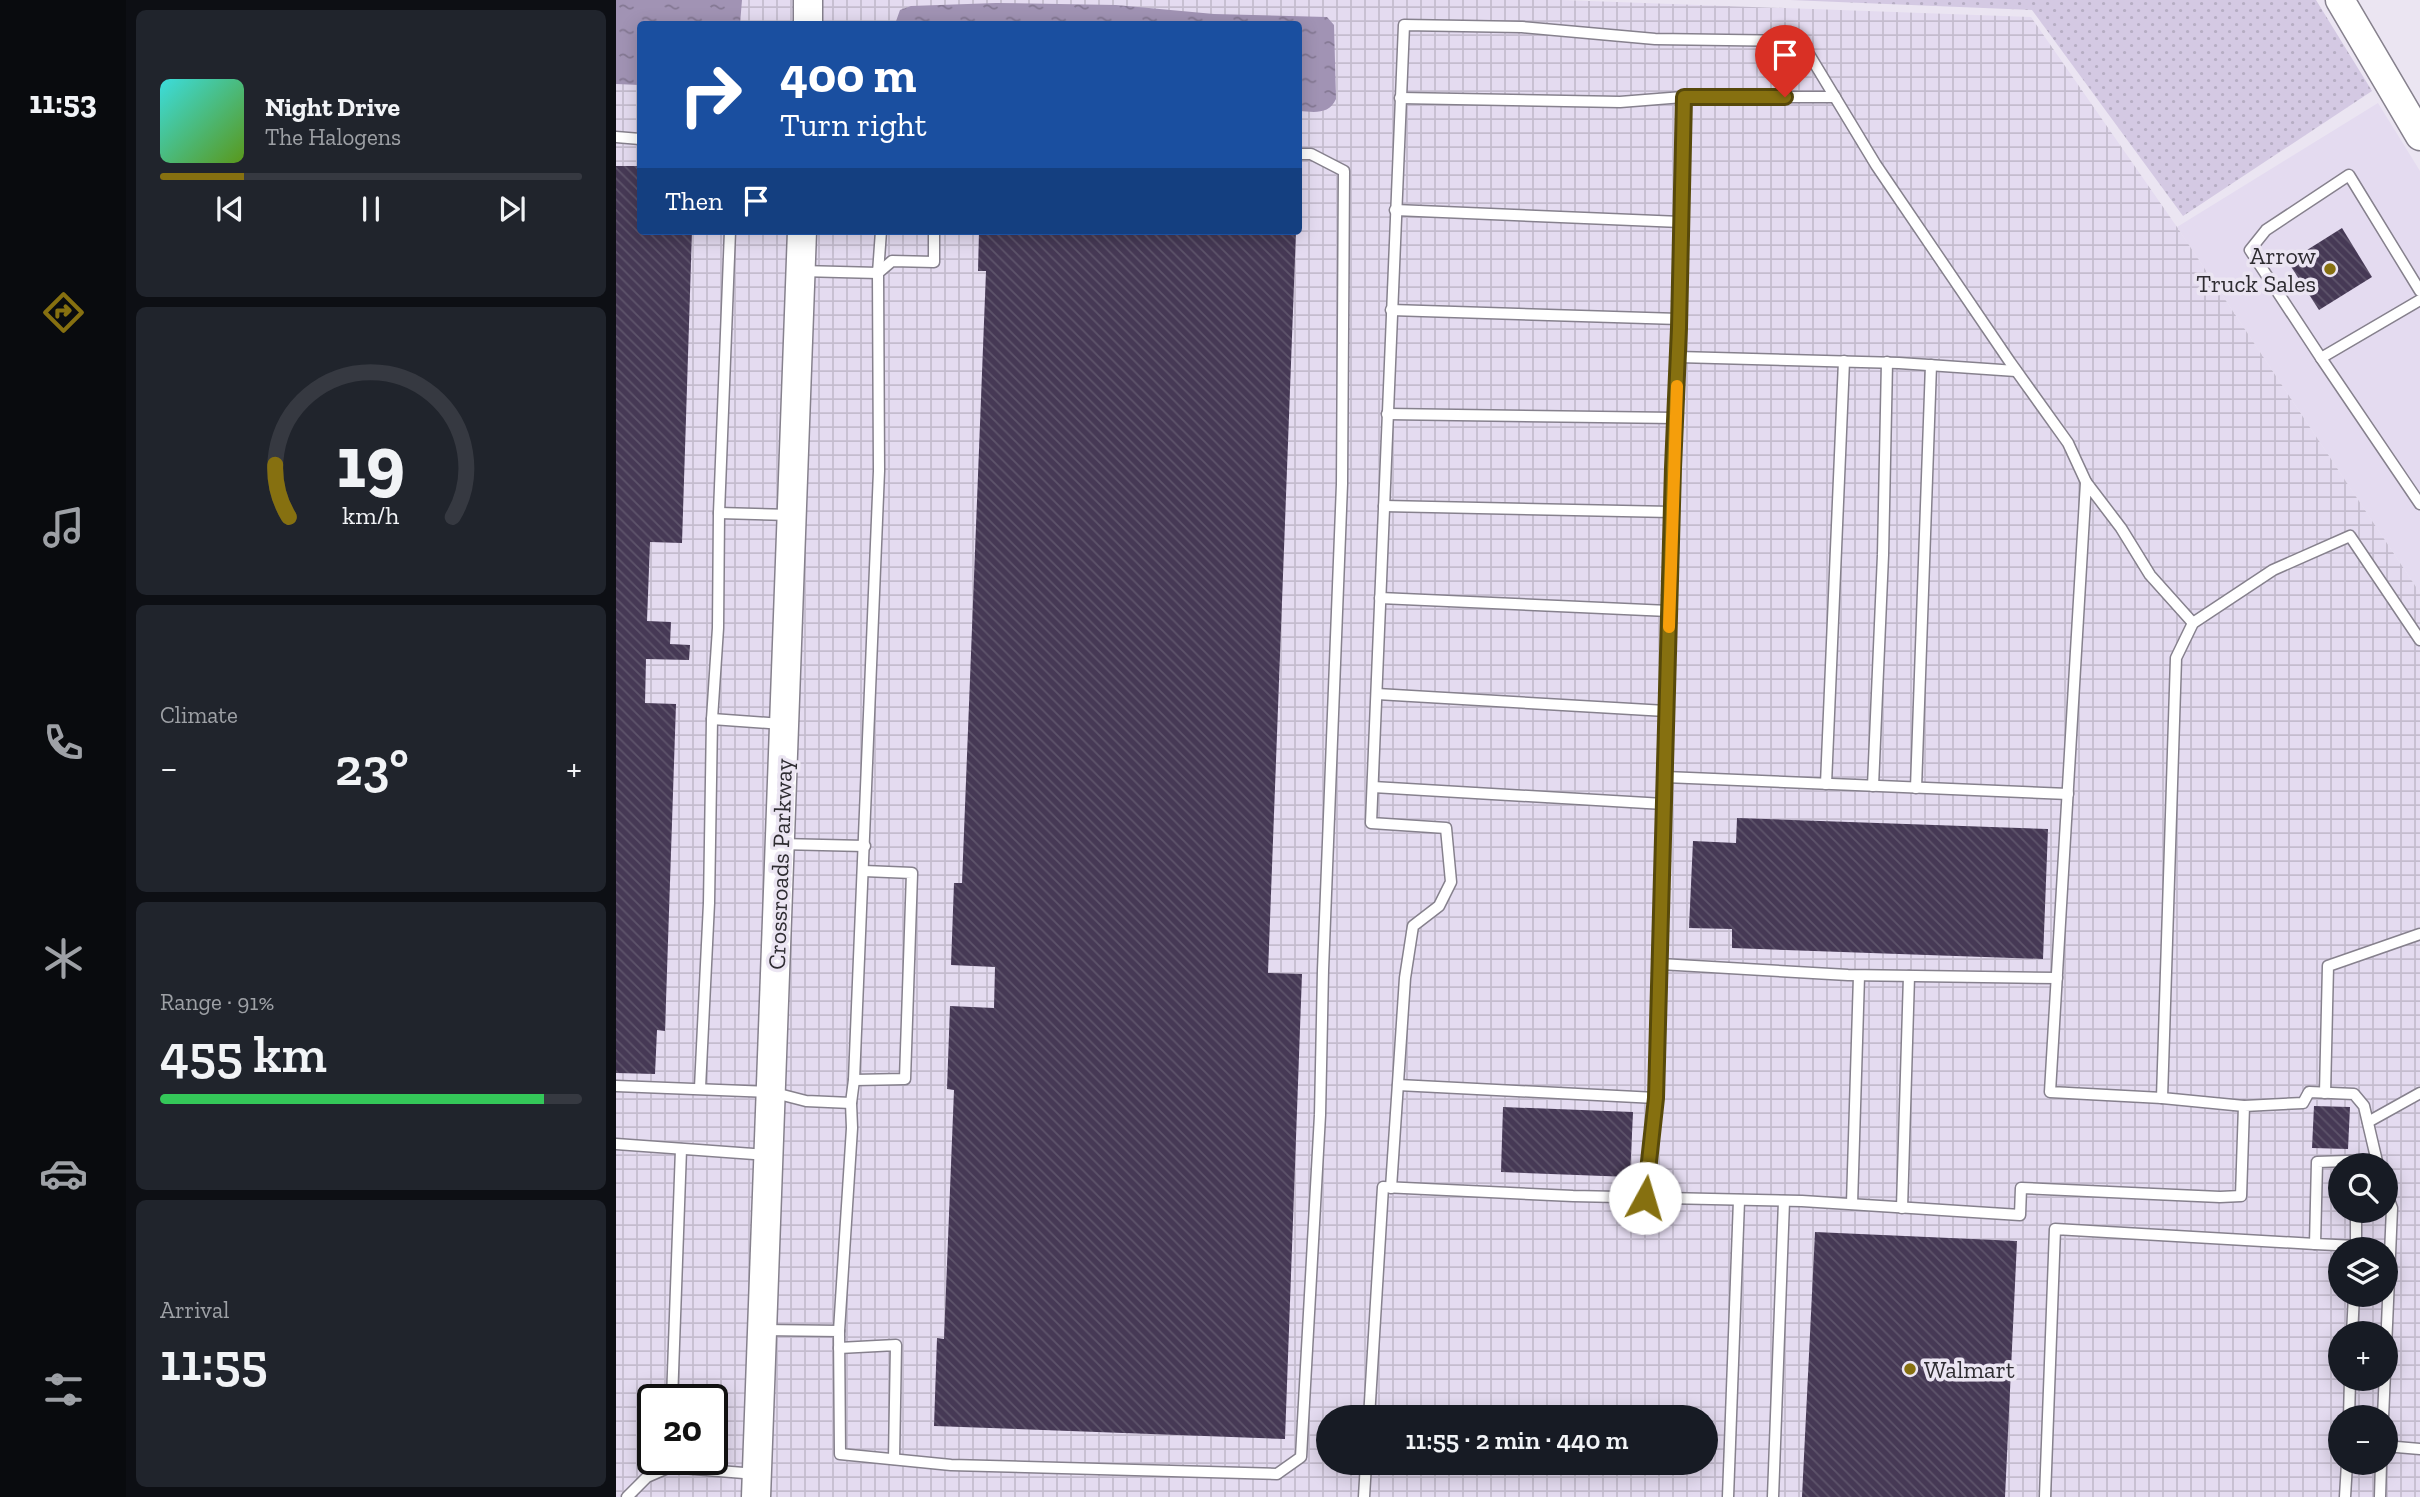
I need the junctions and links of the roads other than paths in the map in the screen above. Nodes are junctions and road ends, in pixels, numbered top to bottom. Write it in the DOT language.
graph roads {
  1 [pos="808,0"];
  2 [pos="2340,0"];
  3 [pos="808,21"];
  4 [pos="1684,97"];
  5 [pos="1835,97"];
  6 [pos="1400,98"];
  7 [pos="2420,136"];
  8 [pos="616,138"];
  9 [pos="637,139"];
  10 [pos="1302,154"];
  11 [pos="1395,211"];
  12 [pos="1681,222"];
  13 [pos="730,235"];
  14 [pos="802,235"];
  15 [pos="881,235"];
  16 [pos="934,235"];
  17 [pos="801,271"];
  18 [pos="878,273"];
  19 [pos="2420,291"];
  20 [pos="2420,300"];
  21 [pos="1391,310"];
  22 [pos="1679,319"];
  23 [pos="1678,357"];
  24 [pos="2321,358"];
  25 [pos="1844,361"];
  26 [pos="1887,362"];
  27 [pos="1931,365"];
  28 [pos="2016,371"];
  29 [pos="1387,414"];
  30 [pos="1675,418"];
  31 [pos="2086,482"];
  32 [pos="2420,504"];
  33 [pos="1384,506"];
  34 [pos="1672,512"];
  35 [pos="719,513"];
  36 [pos="793,515"];
  37 [pos="1380,598"];
  38 [pos="1669,611"];
  39 [pos="2193,623"];
  40 [pos="2420,640"];
  41 [pos="1377,694"];
  42 [pos="1666,711"];
  43 [pos="712,719"];
  44 [pos="785,724"];
  45 [pos="1665,777"];
  46 [pos="1826,784"];
  47 [pos="1873,786"];
  48 [pos="1373,787"];
  49 [pos="1916,788"];
  50 [pos="2068,794"];
  51 [pos="1664,804"];
  52 [pos="780,844"];
  53 [pos="865,846"];
  54 [pos="863,871"];
  55 [pos="2420,934"];
  56 [pos="1660,964"];
  57 [pos="1859,975"];
  58 [pos="1909,976"];
  59 [pos="2057,978"];
  60 [pos="854,1080"];
  61 [pos="616,1086"];
  62 [pos="1398,1086"];
  63 [pos="700,1088"];
  64 [pos="771,1092"];
  65 [pos="2325,1093"];
  66 [pos="2420,1093"];
  67 [pos="1656,1098"];
  68 [pos="2162,1098"];
  69 [pos="851,1103"];
  70 [pos="2244,1105"];
  71 [pos="2368,1122"];
  72 [pos="616,1144"];
  73 [pos="681,1149"];
  74 [pos="2375,1153"];
  75 [pos="769,1155"];
  76 [pos="2328,1162"];
  77 [pos="1391,1188"];
  78 [pos="1645,1198"];
  79 [pos="1739,1200"];
  80 [pos="1784,1201"];
  81 [pos="1852,1204"];
  82 [pos="1902,1208"];
  83 [pos="2391,1223"];
  84 [pos="2315,1244"];
  85 [pos="2328,1245"];
  86 [pos="763,1330"];
  87 [pos="839,1331"];
  88 [pos="839,1348"];
  89 [pos="673,1384"];
  90 [pos="1370,1405"];
  91 [pos="2384,1405"];
  92 [pos="2398,1447"];
  93 [pos="2420,1449"];
  94 [pos="894,1460"];
  95 [pos="651,1475"];
  96 [pos="713,1475"];
  97 [pos="1365,1475"];
  98 [pos="2346,1475"];
  99 [pos="2381,1475"];
  100 [pos="756,1486"];
  101 [pos="627,1497"];
  102 [pos="1364,1497"];
  103 [pos="1728,1497"];
  104 [pos="1773,1497"];
  105 [pos="2045,1497"];
  106 [pos="2345,1497"];
  107 [pos="2380,1497"];
  1 -- 3 [label="street"];
  2 -- 7 [label="street"];
  4 -- 5 [label="lane"];
  4 -- 6 [label="lane"];
  4 -- 12 [label="lane"];
  5 -- 6 [label="lane"];
  5 -- 28 [label="lane"];
  6 -- 11 [label="lane"];
  8 -- 9 [label="lane"];
  10 -- 94 [label="lane"];
  11 -- 12 [label="lane"];
  11 -- 21 [label="lane"];
  12 -- 22 [label="lane"];
  13 -- 35 [label="lane"];
  14 -- 17 [label="street, Crossroads Parkway"];
  15 -- 18 [label="lane"];
  16 -- 18 [label="lane"];
  17 -- 18 [label="lane"];
  17 -- 36 [label="street, Crossroads Parkway"];
  18 -- 53 [label="lane"];
  19 -- 24 [label="lane"];
  20 -- 24 [label="lane"];
  21 -- 22 [label="lane"];
  21 -- 29 [label="lane"];
  22 -- 23 [label="lane"];
  23 -- 25 [label="lane"];
  23 -- 30 [label="lane"];
  24 -- 32 [label="lane"];
  25 -- 26 [label="lane"];
  25 -- 46 [label="lane"];
  26 -- 27 [label="lane"];
  26 -- 47 [label="lane"];
  27 -- 28 [label="lane"];
  27 -- 49 [label="lane"];
  28 -- 31 [label="lane"];
  29 -- 30 [label="lane"];
  29 -- 33 [label="lane"];
  30 -- 34 [label="lane"];
  31 -- 39 [label="lane"];
  31 -- 50 [label="lane"];
  33 -- 34 [label="lane"];
  33 -- 37 [label="lane"];
  34 -- 38 [label="lane"];
  35 -- 36 [label="lane"];
  35 -- 43 [label="lane"];
  36 -- 44 [label="street, Crossroads Parkway"];
  37 -- 38 [label="lane"];
  37 -- 41 [label="lane"];
  38 -- 42 [label="lane"];
  39 -- 40 [label="lane"];
  39 -- 68 [label="lane"];
  41 -- 42 [label="lane"];
  41 -- 48 [label="lane"];
  42 -- 45 [label="lane"];
  43 -- 44 [label="lane"];
  43 -- 63 [label="lane"];
  44 -- 52 [label="street, Crossroads Parkway"];
  45 -- 46 [label="lane"];
  45 -- 51 [label="lane"];
  46 -- 47 [label="lane"];
  47 -- 49 [label="lane"];
  48 -- 51 [label="lane"];
  48 -- 62 [label="lane"];
  49 -- 50 [label="lane"];
  50 -- 59 [label="lane"];
  51 -- 56 [label="lane"];
  52 -- 53 [label="lane"];
  52 -- 64 [label="street, Crossroads Parkway"];
  53 -- 54 [label="lane"];
  54 -- 60 [label="lane"];
  54 -- 60 [label="lane"];
  55 -- 65 [label="lane"];
  56 -- 57 [label="lane"];
  56 -- 67 [label="lane"];
  57 -- 58 [label="lane"];
  57 -- 81 [label="lane"];
  58 -- 59 [label="lane"];
  58 -- 82 [label="lane"];
  59 -- 68 [label="lane"];
  60 -- 69 [label="lane"];
  61 -- 63 [label="lane"];
  62 -- 67 [label="lane"];
  62 -- 77 [label="lane"];
  63 -- 64 [label="lane"];
  64 -- 69 [label="lane"];
  64 -- 75 [label="street, Crossroads Parkway"];
  65 -- 70 [label="lane"];
  65 -- 71 [label="lane"];
  66 -- 71 [label="lane"];
  67 -- 78 [label="lane"];
  68 -- 70 [label="lane"];
  69 -- 87 [label="lane"];
  70 -- 82 [label="lane"];
  71 -- 74 [label="lane"];
  72 -- 73 [label="lane"];
  73 -- 75 [label="lane"];
  73 -- 89 [label="lane"];
  75 -- 86 [label="street, Crossroads Parkway"];
  76 -- 84 [label="lane"];
  77 -- 78 [label="lane"];
  77 -- 90 [label="lane"];
  78 -- 79 [label="lane"];
  79 -- 80 [label="lane"];
  79 -- 103 [label="lane"];
  80 -- 81 [label="lane"];
  80 -- 104 [label="lane"];
  81 -- 82 [label="lane"];
  83 -- 91 [label="lane"];
  84 -- 85 [label="lane"];
  84 -- 105 [label="lane"];
  86 -- 87 [label="lane"];
  86 -- 100 [label="street, Crossroads Parkway"];
  87 -- 88 [label="lane"];
  88 -- 94 [label="lane"];
  88 -- 94 [label="lane"];
  92 -- 93 [label="lane"];
  95 -- 101 [label="lane"];
  96 -- 100 [label="lane"];
  97 -- 102 [label="lane"];
  98 -- 106 [label="lane"];
  99 -- 107 [label="lane"];
}
